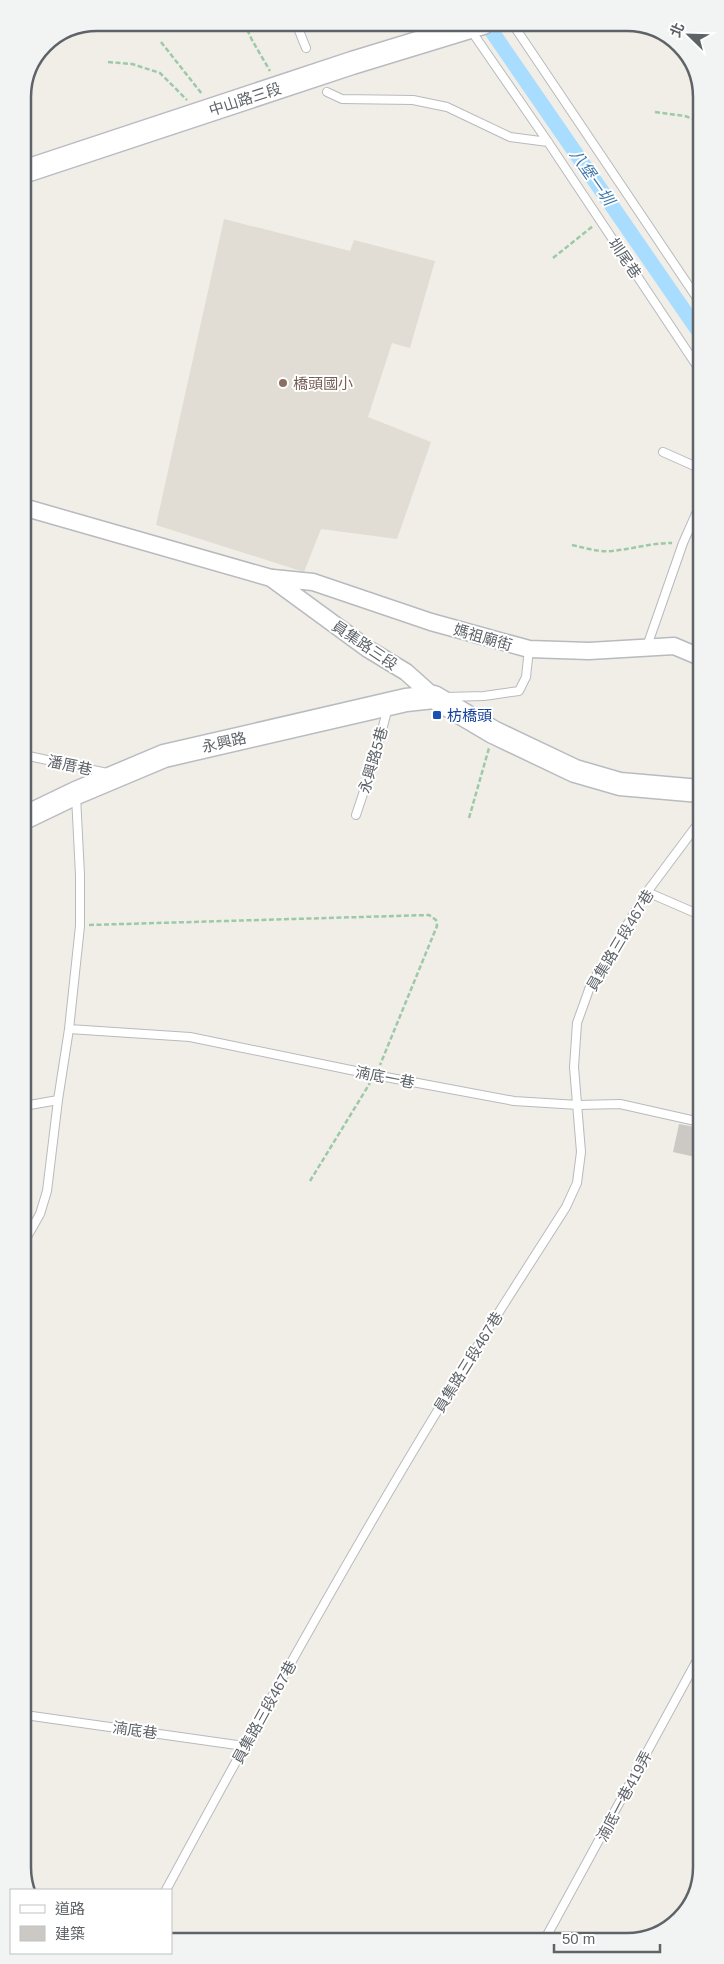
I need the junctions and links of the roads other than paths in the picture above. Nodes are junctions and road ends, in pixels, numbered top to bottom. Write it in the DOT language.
graph roads {
  1 [pos="299,31"];
  2 [pos="450,31"];
  3 [pos="477,31"];
  4 [pos="517,31"];
  5 [pos="306,48"];
  6 [pos="327,92"];
  7 [pos="548,142"];
  8 [pos="31,169"];
  9 [pos="693,292"];
  10 [pos="693,359"];
  11 [pos="663,452"];
  12 [pos="693,465"];
  13 [pos="31,509"];
  14 [pos="693,522"];
  15 [pos="271,578"];
  16 [pos="646,648"];
  17 [pos="529,649"];
  18 [pos="693,654"];
  19 [pos="434,697"];
  20 [pos="389,703"];
  21 [pos="31,757"];
  22 [pos="117,776"];
  23 [pos="693,790"];
  24 [pos="76,793"];
  25 [pos="31,815"];
  26 [pos="356,815"];
  27 [pos="693,830"];
  28 [pos="647,892"];
  29 [pos="693,912"];
  30 [pos="69,1029"];
  31 [pos="58,1100"];
  32 [pos="31,1105"];
  33 [pos="578,1105"];
  34 [pos="693,1120"];
  35 [pos="31,1230"];
  36 [pos="693,1667"];
  37 [pos="31,1716"];
  38 [pos="244,1746"];
  39 [pos="167,1889"];
  40 [pos="548,1933"];
  1 -- 5 [label="lane"];
  2 -- 8 [label="street, 中山路三段"];
  3 -- 7 [label="lane, 圳尾巷"];
  4 -- 9 [label="lane"];
  6 -- 7 [label="lane"];
  7 -- 10 [label="lane, 圳尾巷"];
  11 -- 12 [label="lane"];
  13 -- 15 [label="street, 員集路三段"];
  14 -- 16 [label="lane"];
  15 -- 17 [label="street, 媽祖廟街"];
  15 -- 19 [label="street, 員集路三段"];
  16 -- 17 [label="street, 媽祖廟街"];
  16 -- 18 [label="street, 媽祖廟街"];
  17 -- 19 [label="lane"];
  19 -- 20 [label="street, 永興路"];
  19 -- 23 [label="street, 員集路三段"];
  20 -- 22 [label="street, 永興路"];
  20 -- 26 [label="lane, 永興路5巷"];
  21 -- 22 [label="lane, 潘厝巷"];
  22 -- 24 [label="street, 永興路"];
  24 -- 25 [label="street, 永興路"];
  24 -- 30 [label="lane"];
  27 -- 28 [label="lane, 員集路三段467巷"];
  28 -- 29 [label="lane"];
  28 -- 33 [label="lane, 員集路三段467巷"];
  30 -- 31 [label="lane"];
  30 -- 33 [label="lane, 湳底一巷"];
  31 -- 32 [label="lane"];
  31 -- 35 [label="lane"];
  33 -- 34 [label="lane, 湳底一巷"];
  33 -- 38 [label="lane, 員集路三段467巷"];
  36 -- 40 [label="lane, 湳底一巷419弄"];
  37 -- 38 [label="lane, 湳底巷"];
  38 -- 39 [label="lane, 員集路三段467巷"];
}
